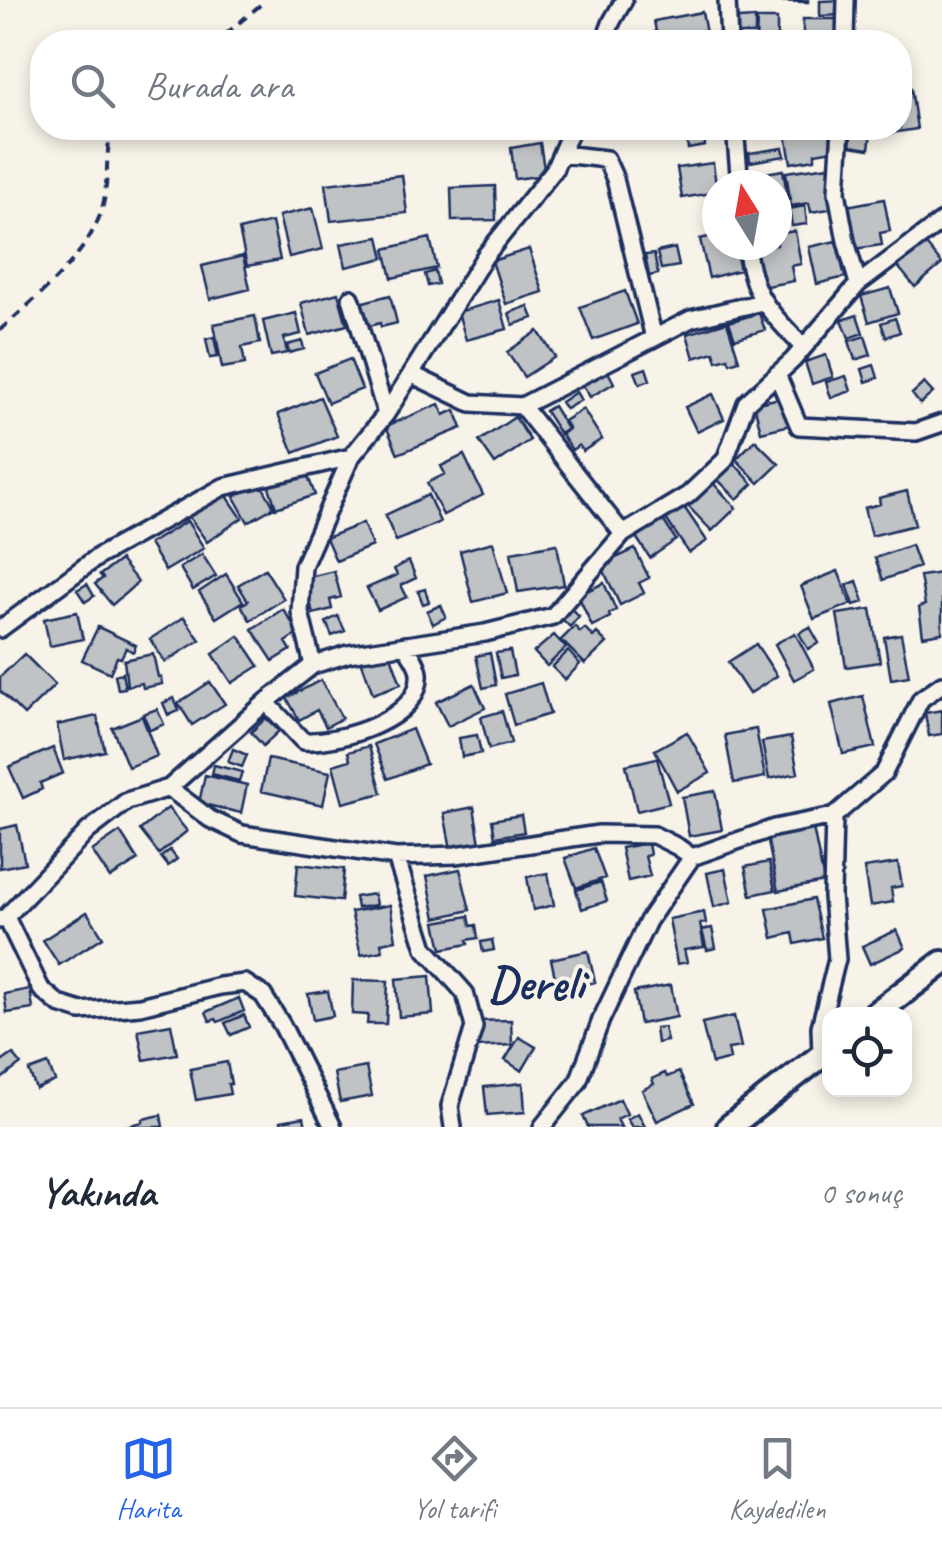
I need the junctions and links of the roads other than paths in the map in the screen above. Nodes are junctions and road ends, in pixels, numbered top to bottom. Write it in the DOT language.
graph roads {
  1 [pos="624,0"];
  2 [pos="726,0"];
  3 [pos="846,0"];
  4 [pos="609,30"];
  5 [pos="728,30"];
  6 [pos="845,30"];
  7 [pos="567,140"];
  8 [pos="736,140"];
  9 [pos="841,140"];
  10 [pos="562,154"];
  11 [pos="739,170"];
  12 [pos="942,222"];
  13 [pos="748,260"];
  14 [pos="858,284"];
  15 [pos="351,298"];
  16 [pos="762,302"];
  17 [pos="654,338"];
  18 [pos="803,347"];
  19 [pos="411,374"];
  20 [pos="777,374"];
  21 [pos="522,406"];
  22 [pos="386,414"];
  23 [pos="942,423"];
  24 [pos="351,457"];
  25 [pos="623,534"];
  26 [pos="0,629"];
  27 [pos="405,645"];
  28 [pos="314,665"];
  29 [pos="942,684"];
  30 [pos="266,702"];
  31 [pos="169,788"];
  32 [pos="834,816"];
  33 [pos="396,857"];
  34 [pos="692,858"];
  35 [pos="3,918"];
  36 [pos="942,963"];
  37 [pos="825,1007"];
  38 [pos="883,1007"];
  39 [pos="822,1055"];
  40 [pos="333,1127"];
  41 [pos="453,1127"];
  42 [pos="542,1127"];
  43 [pos="729,1127"];
  1 -- 4 [label="street"];
  2 -- 5 [label="street"];
  3 -- 6 [label="street"];
  7 -- 10 [label="street"];
  8 -- 11 [label="street"];
  9 -- 14 [label="street"];
  10 -- 17 [label="street"];
  10 -- 19 [label="street"];
  12 -- 14 [label="street"];
  13 -- 16 [label="street"];
  14 -- 18 [label="street"];
  15 -- 22 [label="street"];
  16 -- 17 [label="street"];
  16 -- 18 [label="street"];
  17 -- 21 [label="street"];
  18 -- 20 [label="street"];
  19 -- 21 [label="street"];
  19 -- 22 [label="street"];
  20 -- 23 [label="street"];
  20 -- 25 [label="street"];
  21 -- 25 [label="street"];
  22 -- 24 [label="street"];
  24 -- 26 [label="street"];
  24 -- 28 [label="street"];
  25 -- 27 [label="street"];
  27 -- 28 [label="street"];
  27 -- 30 [label="street"];
  28 -- 30 [label="street"];
  29 -- 32 [label="street"];
  30 -- 31 [label="street"];
  31 -- 33 [label="street"];
  31 -- 35 [label="street"];
  32 -- 34 [label="street"];
  32 -- 37 [label="street"];
  33 -- 34 [label="street"];
  33 -- 41 [label="street"];
  34 -- 42 [label="street"];
  35 -- 40 [label="street"];
  36 -- 38 [label="street"];
  39 -- 43 [label="street"];
}
